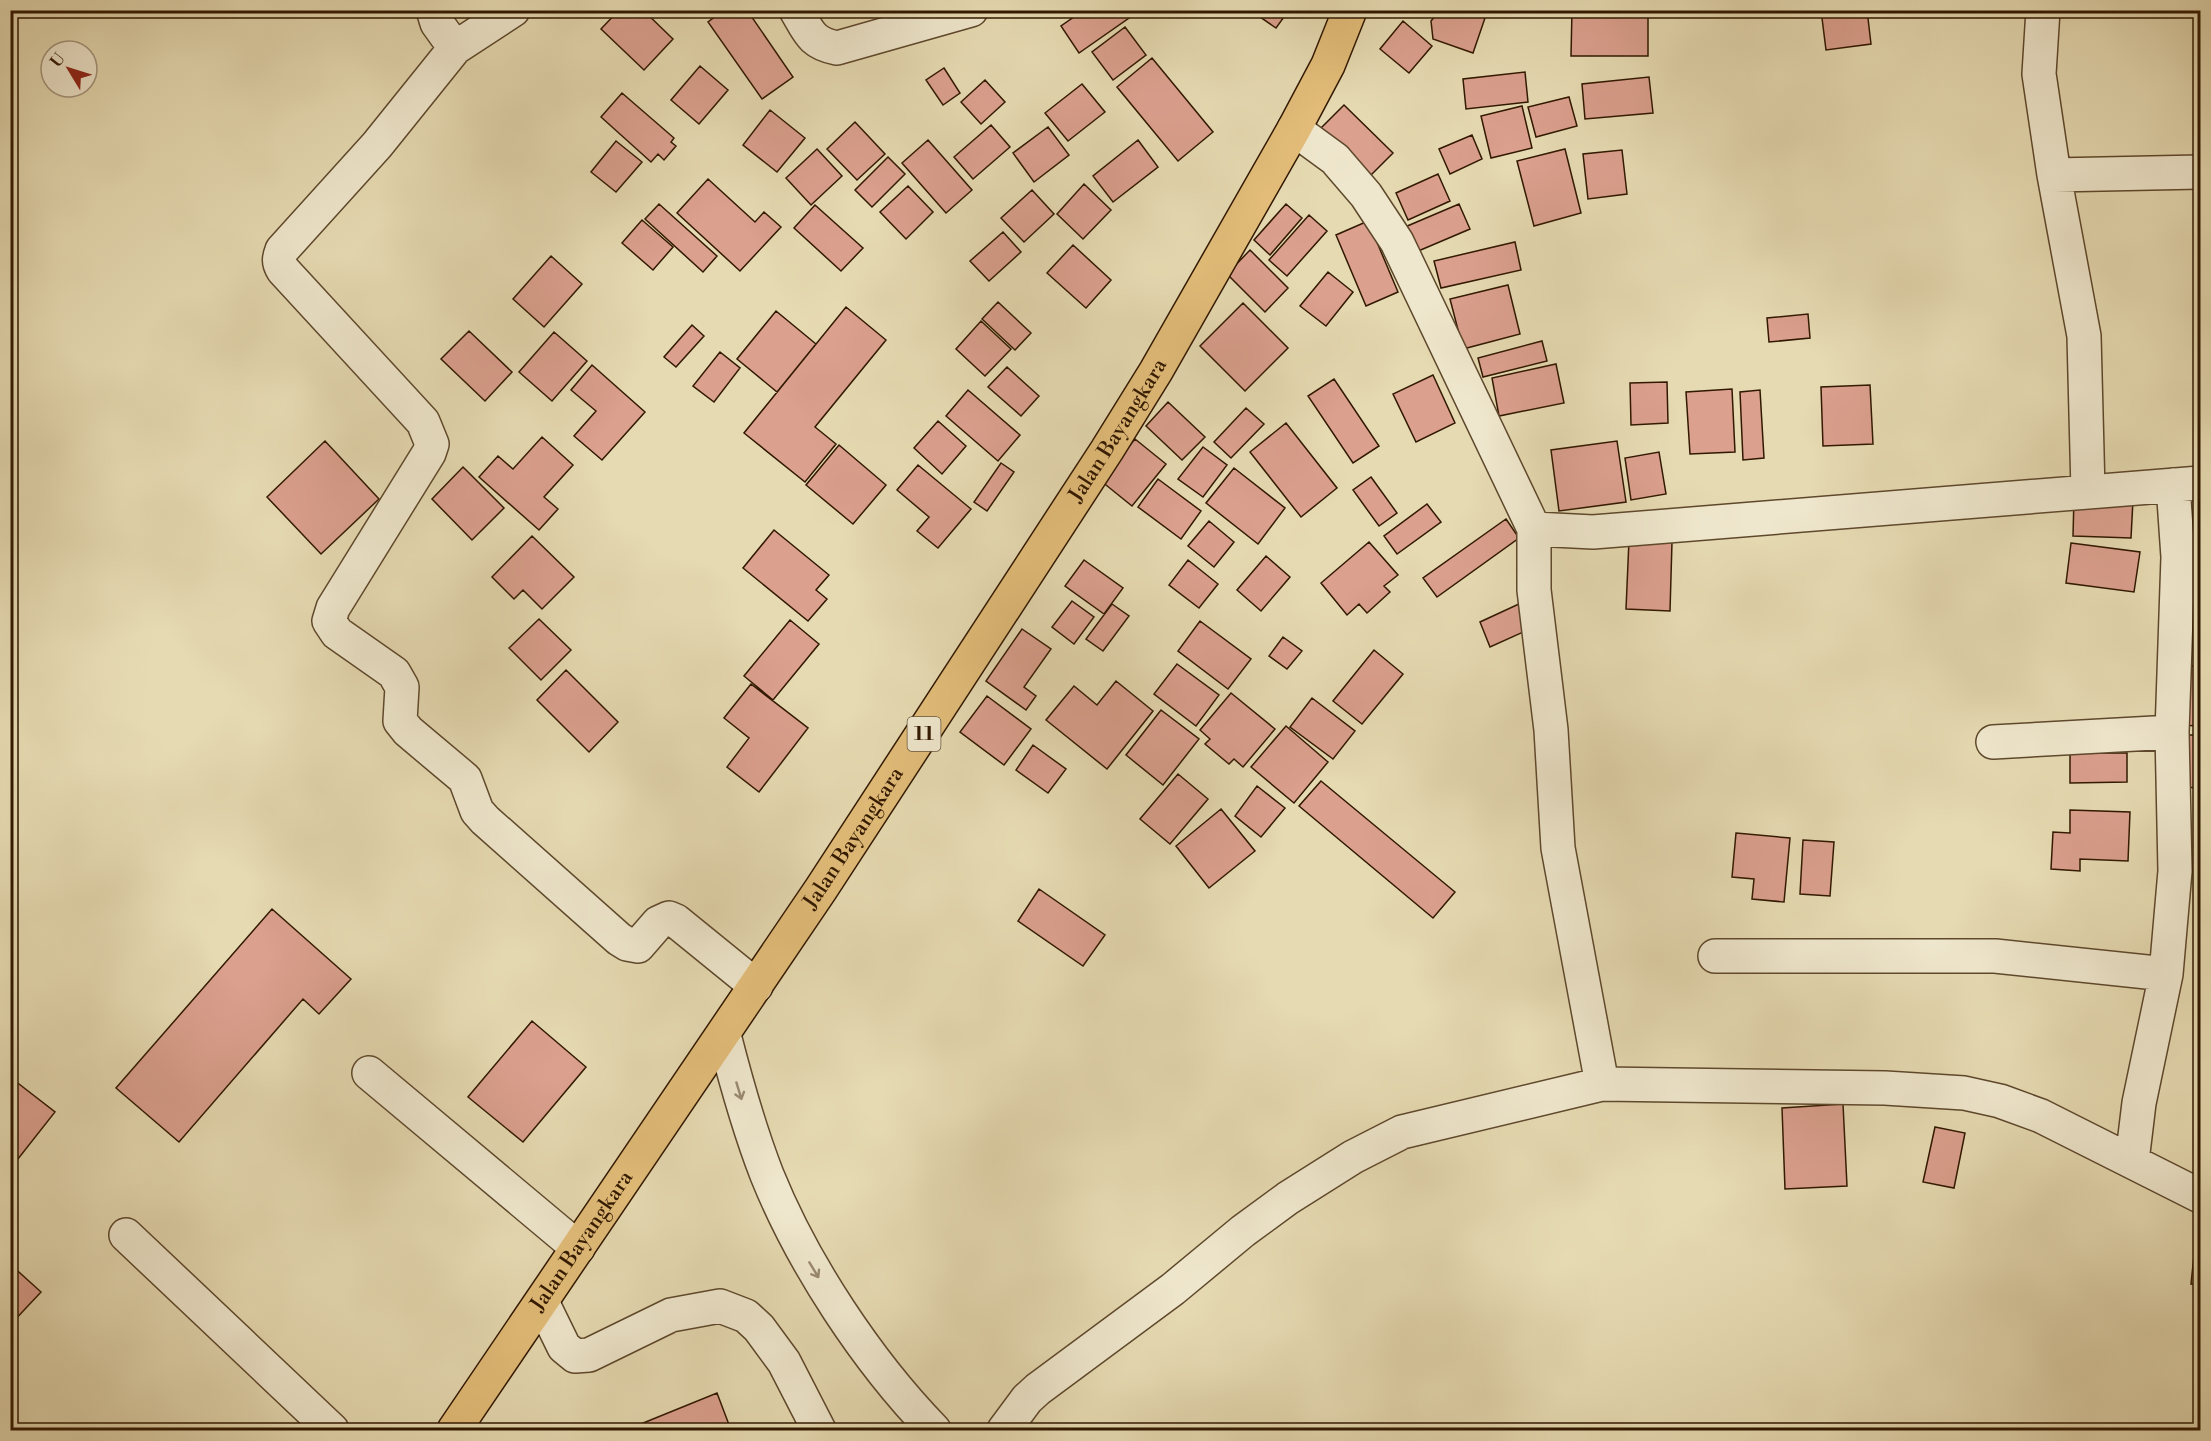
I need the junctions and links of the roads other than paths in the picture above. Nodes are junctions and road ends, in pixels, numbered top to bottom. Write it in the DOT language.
graph roads {
  1 [pos="433,10"];
  2 [pos="513,10"];
  3 [pos="796,10"];
  4 [pos="971,10"];
  5 [pos="1350,10"];
  6 [pos="2043,10"];
  7 [pos="455,48"];
  8 [pos="1294,129"];
  9 [pos="2200,172"];
  10 [pos="2054,176"];
  11 [pos="2187,484"];
  12 [pos="2088,491"];
  13 [pos="1534,529"];
  14 [pos="2172,732"];
  15 [pos="1993,742"];
  16 [pos="1715,956"];
  17 [pos="2166,974"];
  18 [pos="756,986"];
  19 [pos="724,1035"];
  20 [pos="369,1073"];
  21 [pos="1602,1084"];
  22 [pos="2132,1161"];
  23 [pos="2200,1196"];
  24 [pos="126,1235"];
  25 [pos="578,1248"];
  26 [pos="542,1302"];
  27 [pos="332,1431"];
  28 [pos="454,1431"];
  29 [pos="819,1431"];
  30 [pos="934,1431"];
  31 [pos="1004,1431"];
  1 -- 7 [label="street"];
  2 -- 7 [label="street"];
  3 -- 4 [label="street"];
  5 -- 8 [label="highway, Jalan Bayangkara / 11"];
  6 -- 10 [label="street"];
  7 -- 18 [label="street"];
  8 -- 13 [label="street"];
  8 -- 18 [label="highway, Jalan Bayangkara / 11"];
  9 -- 10 [label="street"];
  10 -- 12 [label="street"];
  11 -- 12 [label="street"];
  11 -- 14 [label="street"];
  12 -- 13 [label="street"];
  13 -- 21 [label="street"];
  14 -- 15 [label="street"];
  14 -- 17 [label="street"];
  16 -- 17 [label="street"];
  17 -- 22 [label="street"];
  18 -- 19 [label="highway, Jalan Bayangkara / 11"];
  19 -- 25 [label="highway, Jalan Bayangkara / 11"];
  19 -- 30 [label="street, one-way"];
  20 -- 25 [label="street"];
  21 -- 22 [label="street"];
  21 -- 31 [label="street"];
  22 -- 23 [label="street"];
  24 -- 27 [label="street"];
  25 -- 26 [label="highway, Jalan Bayangkara / 11"];
  26 -- 28 [label="highway, Jalan Bayangkara / 11"];
  26 -- 29 [label="street"];
}
